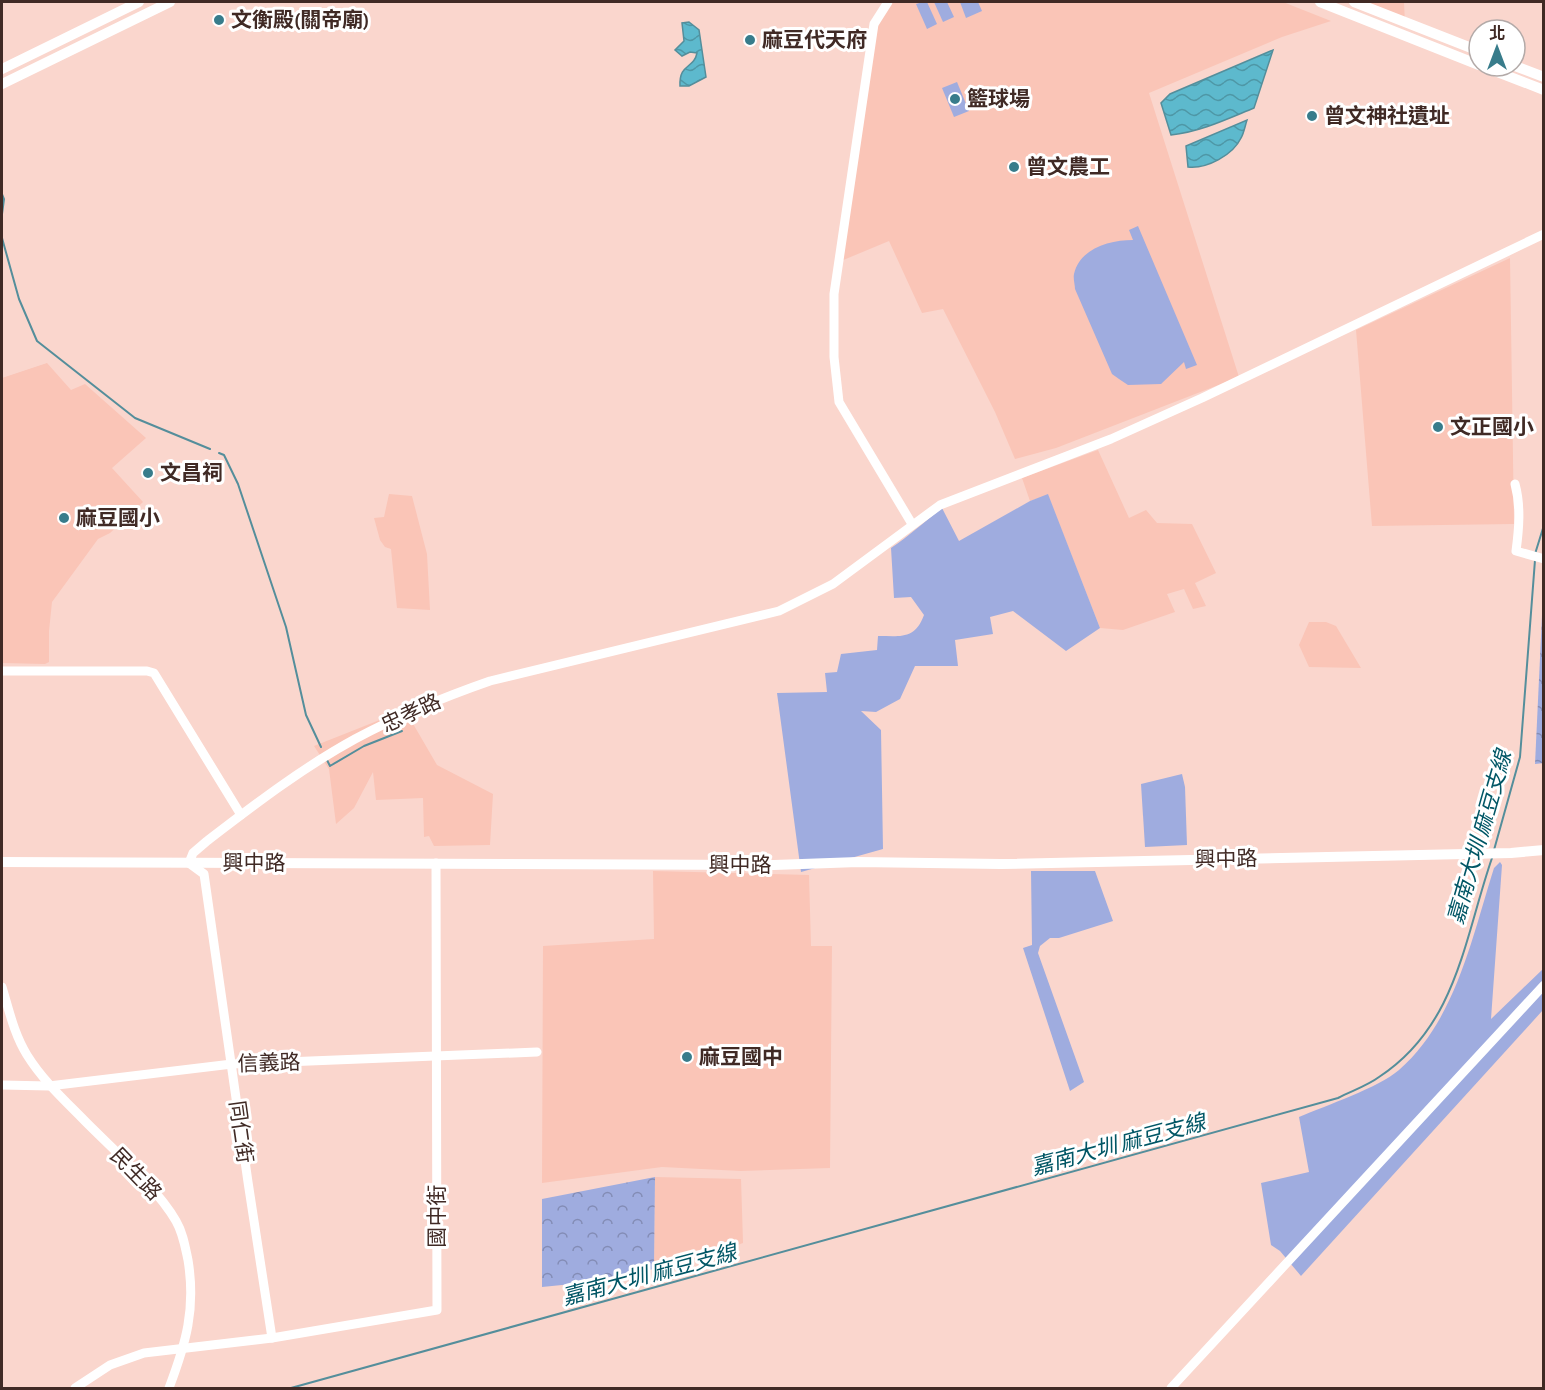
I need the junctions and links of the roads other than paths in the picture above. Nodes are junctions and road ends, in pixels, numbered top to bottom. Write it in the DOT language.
graph roads {
  1 [pos="139,2"];
  2 [pos="170,2"];
  3 [pos="888,2"];
  4 [pos="1320,2"];
  5 [pos="1354,2"];
  6 [pos="1467,46"];
  7 [pos="1467,60"];
  8 [pos="2,69"];
  9 [pos="1527,71"];
  10 [pos="1544,77"];
  11 [pos="1514,78"];
  12 [pos="2,84"];
  13 [pos="1544,90"];
  14 [pos="1544,234"];
  15 [pos="1515,484"];
  16 [pos="912,524"];
  17 [pos="1544,559"];
  18 [pos="2,671"];
  19 [pos="241,815"];
  20 [pos="1544,850"];
  21 [pos="2,862"];
  22 [pos="189,863"];
  23 [pos="435,863"];
  24 [pos="1544,985"];
  25 [pos="2,987"];
  26 [pos="537,1052"];
  27 [pos="437,1055"];
  28 [pos="232,1064"];
  29 [pos="2,1085"];
  30 [pos="49,1086"];
  31 [pos="272,1338"];
  32 [pos="181,1350"];
  33 [pos="75,1389"];
  34 [pos="169,1389"];
  35 [pos="1171,1389"];
  1 -- 8 [label="main road"];
  2 -- 12 [label="main road"];
  3 -- 16 [label="street"];
  4 -- 7 [label="main road"];
  5 -- 6 [label="main road"];
  9 -- 10 [label="main road"];
  11 -- 13 [label="main road"];
  14 -- 16 [label="street, 忠孝路"];
  15 -- 17 [label="street"];
  16 -- 19 [label="street, 忠孝路"];
  18 -- 19 [label="street"];
  19 -- 22 [label="street, 忠孝路"];
  20 -- 23 [label="main road, 興中路"];
  21 -- 22 [label="main road, 興中路"];
  22 -- 23 [label="main road, 興中路"];
  22 -- 28 [label="street, 同仁街"];
  23 -- 27 [label="street, 國中街"];
  24 -- 35 [label="street"];
  25 -- 30 [label="street, 民生路"];
  26 -- 27 [label="street, 信義路"];
  27 -- 28 [label="street, 信義路"];
  27 -- 31 [label="street, 國中街"];
  28 -- 30 [label="street, 信義路"];
  28 -- 31 [label="street, 同仁街"];
  29 -- 30 [label="street, 信義路"];
  30 -- 32 [label="street, 民生路"];
  31 -- 32 [label="street, 國中街"];
  32 -- 33 [label="street, 國中街"];
  32 -- 34 [label="street, 民生路"];
}
